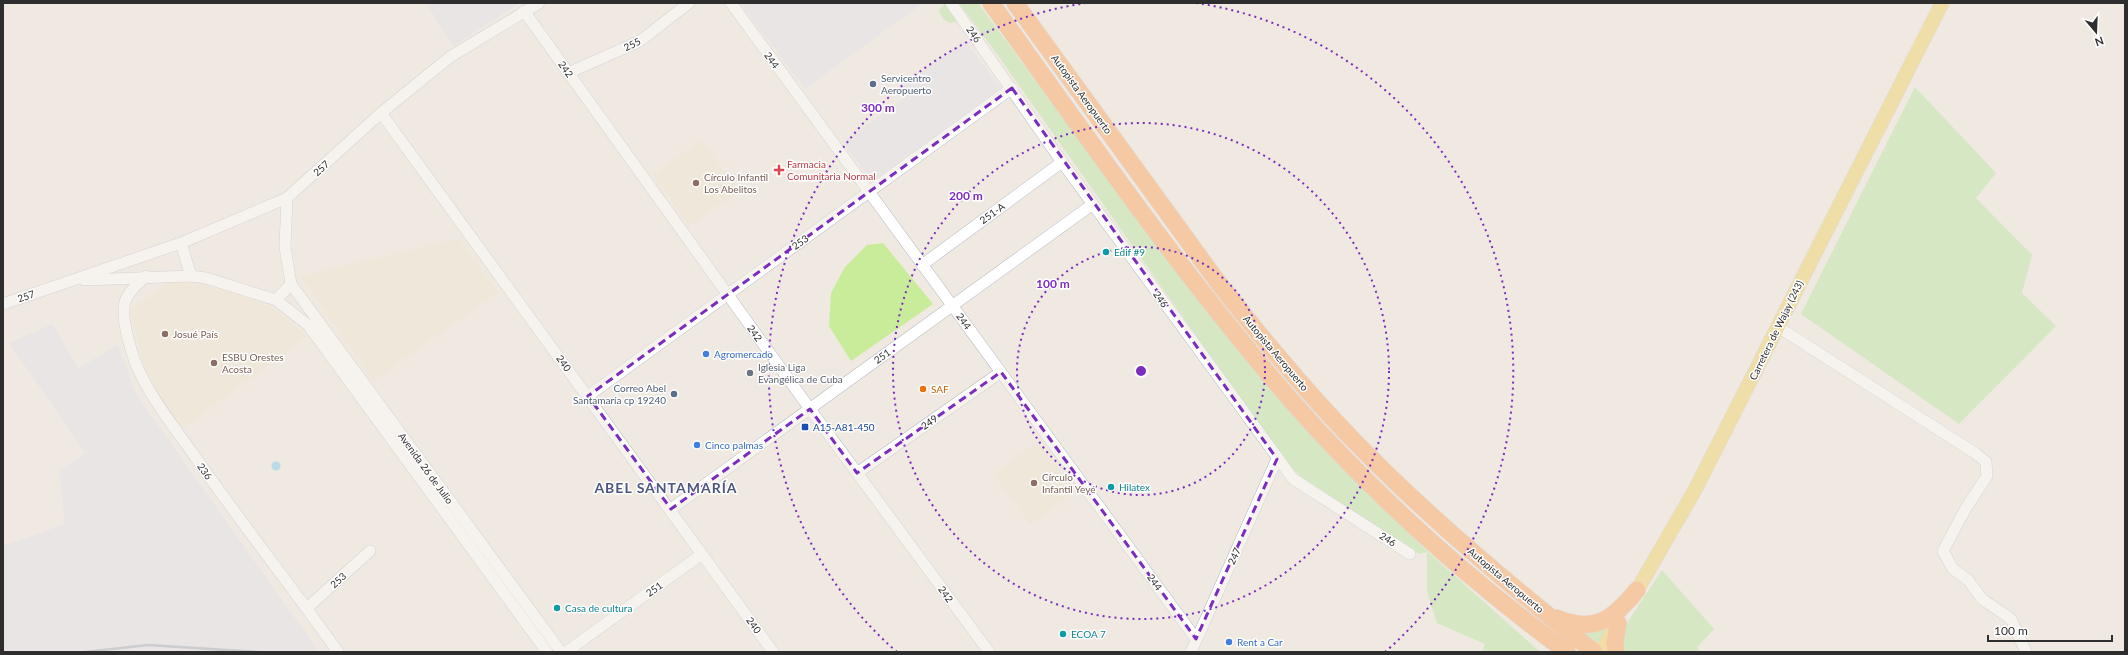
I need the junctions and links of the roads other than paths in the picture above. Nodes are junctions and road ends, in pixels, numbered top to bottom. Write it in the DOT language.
graph roads {
  1 [pos="539,3"];
  2 [pos="689,3"];
  3 [pos="731,3"];
  4 [pos="951,3"];
  5 [pos="991,3"];
  6 [pos="1015,3"];
  7 [pos="1942,3"];
  8 [pos="524,10"];
  9 [pos="568,72"];
  10 [pos="1012,88"];
  11 [pos="381,113"];
  12 [pos="1062,162"];
  13 [pos="869,192"];
  14 [pos="287,198"];
  15 [pos="1093,204"];
  16 [pos="181,243"];
  17 [pos="922,265"];
  18 [pos="146,276"];
  19 [pos="191,276"];
  20 [pos="116,279"];
  21 [pos="72,280"];
  22 [pos="291,284"];
  23 [pos="728,295"];
  24 [pos="276,300"];
  25 [pos="125,302"];
  26 [pos="3,304"];
  27 [pos="952,305"];
  28 [pos="1778,327"];
  29 [pos="1001,372"];
  30 [pos="588,396"];
  31 [pos="810,409"];
  32 [pos="1277,459"];
  33 [pos="857,473"];
  34 [pos="442,499"];
  35 [pos="671,509"];
  36 [pos="466,533"];
  37 [pos="370,551"];
  38 [pos="702,554"];
  39 [pos="1410,554"];
  40 [pos="1637,590"];
  41 [pos="307,608"];
  42 [pos="1544,613"];
  43 [pos="1618,623"];
  44 [pos="1528,624"];
  45 [pos="1196,639"];
  46 [pos="338,652"];
  47 [pos="547,652"];
  48 [pos="561,652"];
  49 [pos="566,652"];
  50 [pos="773,652"];
  51 [pos="989,652"];
  52 [pos="1191,652"];
  53 [pos="1550,652"];
  54 [pos="1567,652"];
  55 [pos="1594,652"];
  56 [pos="1600,652"];
  57 [pos="1616,652"];
  58 [pos="2026,652"];
  1 -- 8 [label="street, 257"];
  2 -- 9 [label="street, 255"];
  3 -- 13 [label="street, 244"];
  4 -- 10 [label="street, 246"];
  5 -- 44 [label="highway, Autopista Aeropuerto"];
  6 -- 42 [label="highway, Autopista Aeropuerto"];
  7 -- 28 [label="main road, Carretera de Wajay (243)"];
  8 -- 9 [label="street, 242"];
  8 -- 11 [label="street, 257"];
  9 -- 23 [label="street, 242"];
  10 -- 12 [label="street, 246"];
  10 -- 13 [label="street, 253"];
  11 -- 14 [label="street, 257"];
  11 -- 30 [label="street, 240"];
  12 -- 15 [label="street, 246"];
  12 -- 17 [label="street, 251-A"];
  13 -- 17 [label="street, 244"];
  13 -- 23 [label="street, 253"];
  14 -- 16 [label="street, 257"];
  14 -- 22 [label="street, Avenida 26 de Julio"];
  15 -- 27 [label="street, 251"];
  15 -- 32 [label="street, 246"];
  16 -- 19 [label="street"];
  16 -- 21 [label="street, 257"];
  17 -- 27 [label="street, 244"];
  18 -- 19 [label="street, Avenida 26 de Julio"];
  18 -- 20 [label="street, 257"];
  18 -- 25 [label="street"];
  19 -- 24 [label="street, Avenida 26 de Julio"];
  20 -- 21 [label="street, 257"];
  20 -- 25 [label="street, 236"];
  21 -- 26 [label="street, 257"];
  22 -- 24 [label="street"];
  22 -- 34 [label="street, Avenida 26 de Julio"];
  23 -- 30 [label="street, 253"];
  23 -- 31 [label="street, 242"];
  24 -- 34 [label="street, Avenida 26 de Julio"];
  25 -- 41 [label="street, 236"];
  27 -- 29 [label="street, 244"];
  27 -- 31 [label="street, 251"];
  28 -- 40 [label="main road, Carretera de Wajay (243)"];
  28 -- 58 [label="street"];
  29 -- 33 [label="street, 249"];
  29 -- 45 [label="street, 244"];
  30 -- 35 [label="street, 240"];
  31 -- 33 [label="street, 242"];
  31 -- 35 [label="street, 251"];
  32 -- 39 [label="street, 246"];
  32 -- 45 [label="street, 247"];
  33 -- 51 [label="street, 242"];
  34 -- 36 [label="street, Avenida 26 de Julio"];
  35 -- 38 [label="street, 240"];
  36 -- 47 [label="street, Avenida 26 de Julio"];
  36 -- 48 [label="street, Avenida 26 de Julio"];
  37 -- 41 [label="street, 253"];
  38 -- 49 [label="street, 251"];
  38 -- 50 [label="street, 240"];
  40 -- 42 [label="highway"];
  40 -- 43 [label="main road, Carretera de Wajay (243)"];
  41 -- 46 [label="street, 236"];
  42 -- 55 [label="highway, Autopista Aeropuerto"];
  43 -- 56 [label="main road, Carretera de Wajay (243)"];
  43 -- 57 [label="highway"];
  44 -- 53 [label="highway"];
  44 -- 54 [label="highway, Autopista Aeropuerto"];
  45 -- 52 [label="street, 247"];
}
